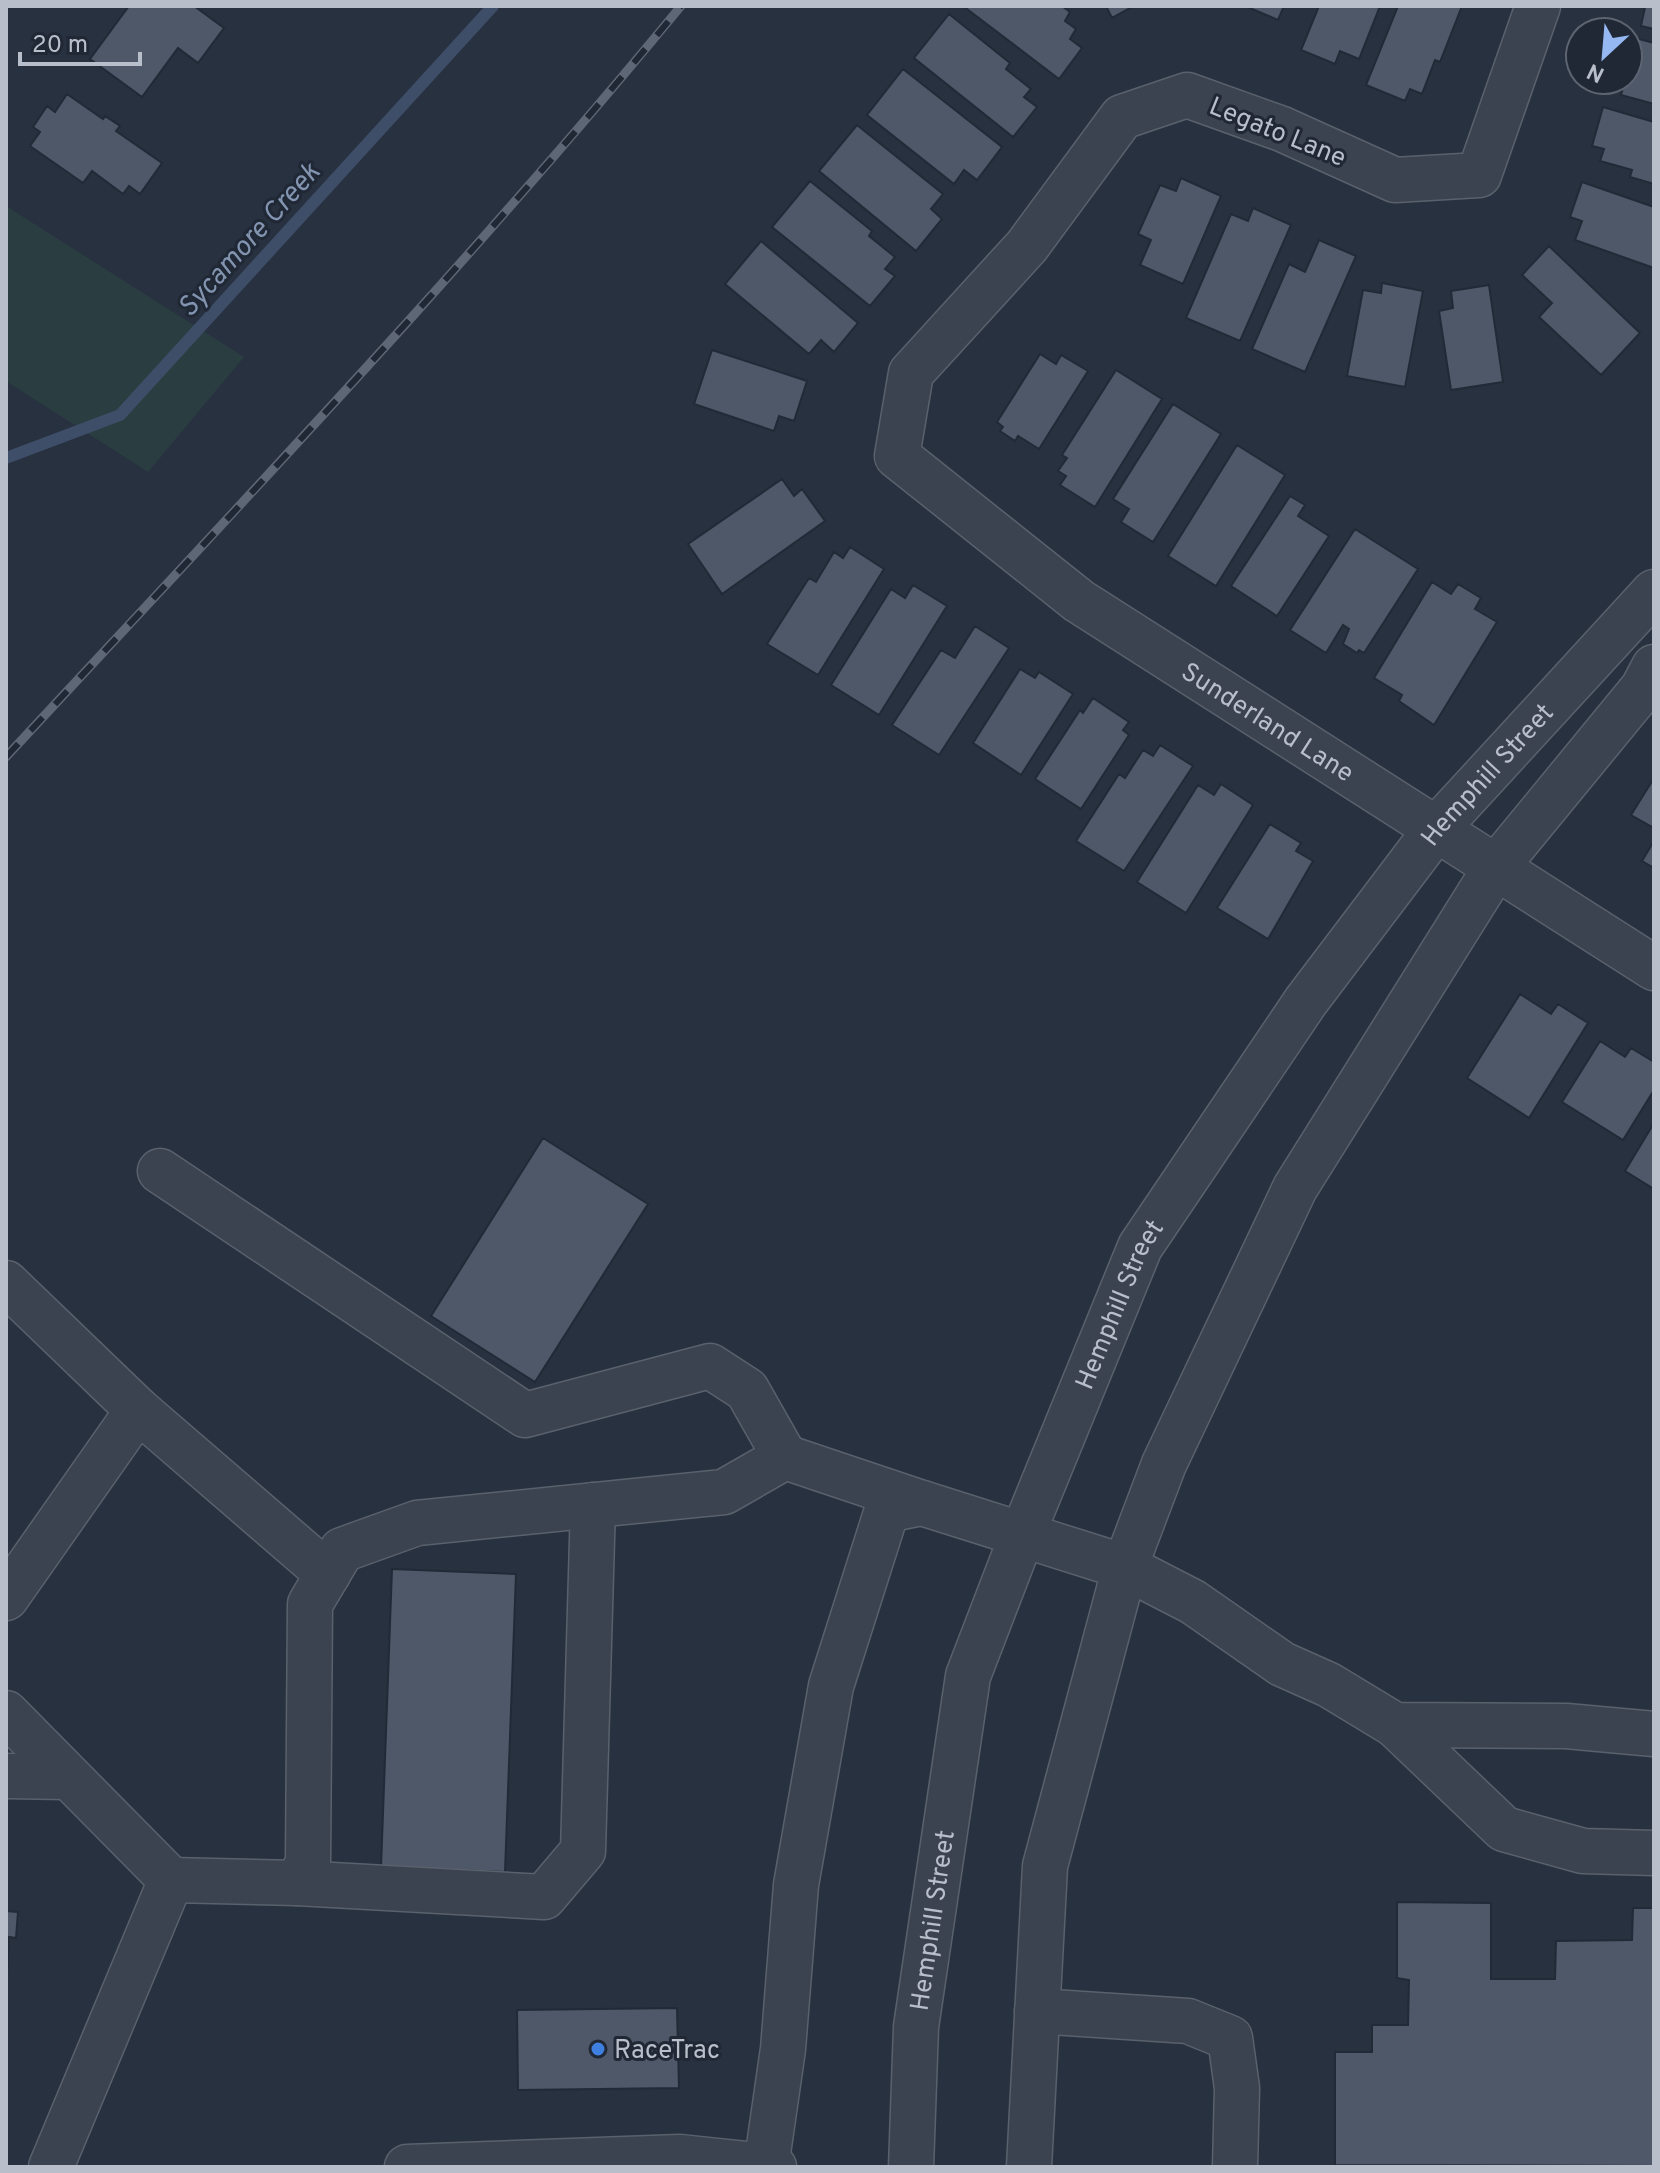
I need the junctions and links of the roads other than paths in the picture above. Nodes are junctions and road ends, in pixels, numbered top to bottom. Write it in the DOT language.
graph roads {
  1 [pos="1538,6"];
  2 [pos="897,456"];
  3 [pos="1654,592"];
  4 [pos="1654,667"];
  5 [pos="1437,828"];
  6 [pos="1496,867"];
  7 [pos="1654,968"];
  8 [pos="160,1171"];
  9 [pos="6,1283"];
  10 [pos="138,1410"];
  11 [pos="785,1457"];
  12 [pos="922,1503"];
  13 [pos="593,1505"];
  14 [pos="1023,1533"];
  15 [pos="1125,1567"];
  16 [pos="328,1574"];
  17 [pos="6,1598"];
  18 [pos="6,1713"];
  19 [pos="1395,1725"];
  20 [pos="1654,1734"];
  21 [pos="6,1776"];
  22 [pos="67,1777"];
  23 [pos="1654,1853"];
  24 [pos="171,1880"];
  25 [pos="297,1883"];
  26 [pos="1037,2011"];
  27 [pos="51,2167"];
  28 [pos="407,2167"];
  29 [pos="766,2167"];
  30 [pos="774,2167"];
  31 [pos="911,2167"];
  32 [pos="1029,2167"];
  33 [pos="1235,2167"];
  1 -- 2 [label="street, Legato Lane"];
  2 -- 5 [label="street, Sunderland Lane"];
  3 -- 5 [label="street, Hemphill Street"];
  4 -- 6 [label="street"];
  5 -- 6 [label="street, Sunderland Lane"];
  5 -- 14 [label="street, Hemphill Street"];
  6 -- 7 [label="street, Sunderland Lane"];
  6 -- 15 [label="street"];
  8 -- 11 [label="street"];
  9 -- 10 [label="street"];
  10 -- 16 [label="street"];
  10 -- 17 [label="street"];
  11 -- 12 [label="street"];
  11 -- 13 [label="street"];
  12 -- 14 [label="street"];
  12 -- 29 [label="street"];
  13 -- 16 [label="street"];
  13 -- 25 [label="street"];
  14 -- 15 [label="street"];
  14 -- 31 [label="street, Hemphill Street"];
  15 -- 19 [label="street"];
  15 -- 26 [label="street"];
  16 -- 25 [label="street"];
  18 -- 22 [label="street"];
  19 -- 20 [label="street"];
  19 -- 23 [label="street"];
  21 -- 22 [label="street"];
  22 -- 24 [label="street"];
  24 -- 25 [label="street"];
  24 -- 27 [label="street"];
  26 -- 32 [label="street"];
  26 -- 33 [label="street"];
  28 -- 29 [label="street"];
  29 -- 30 [label="street"];
}
